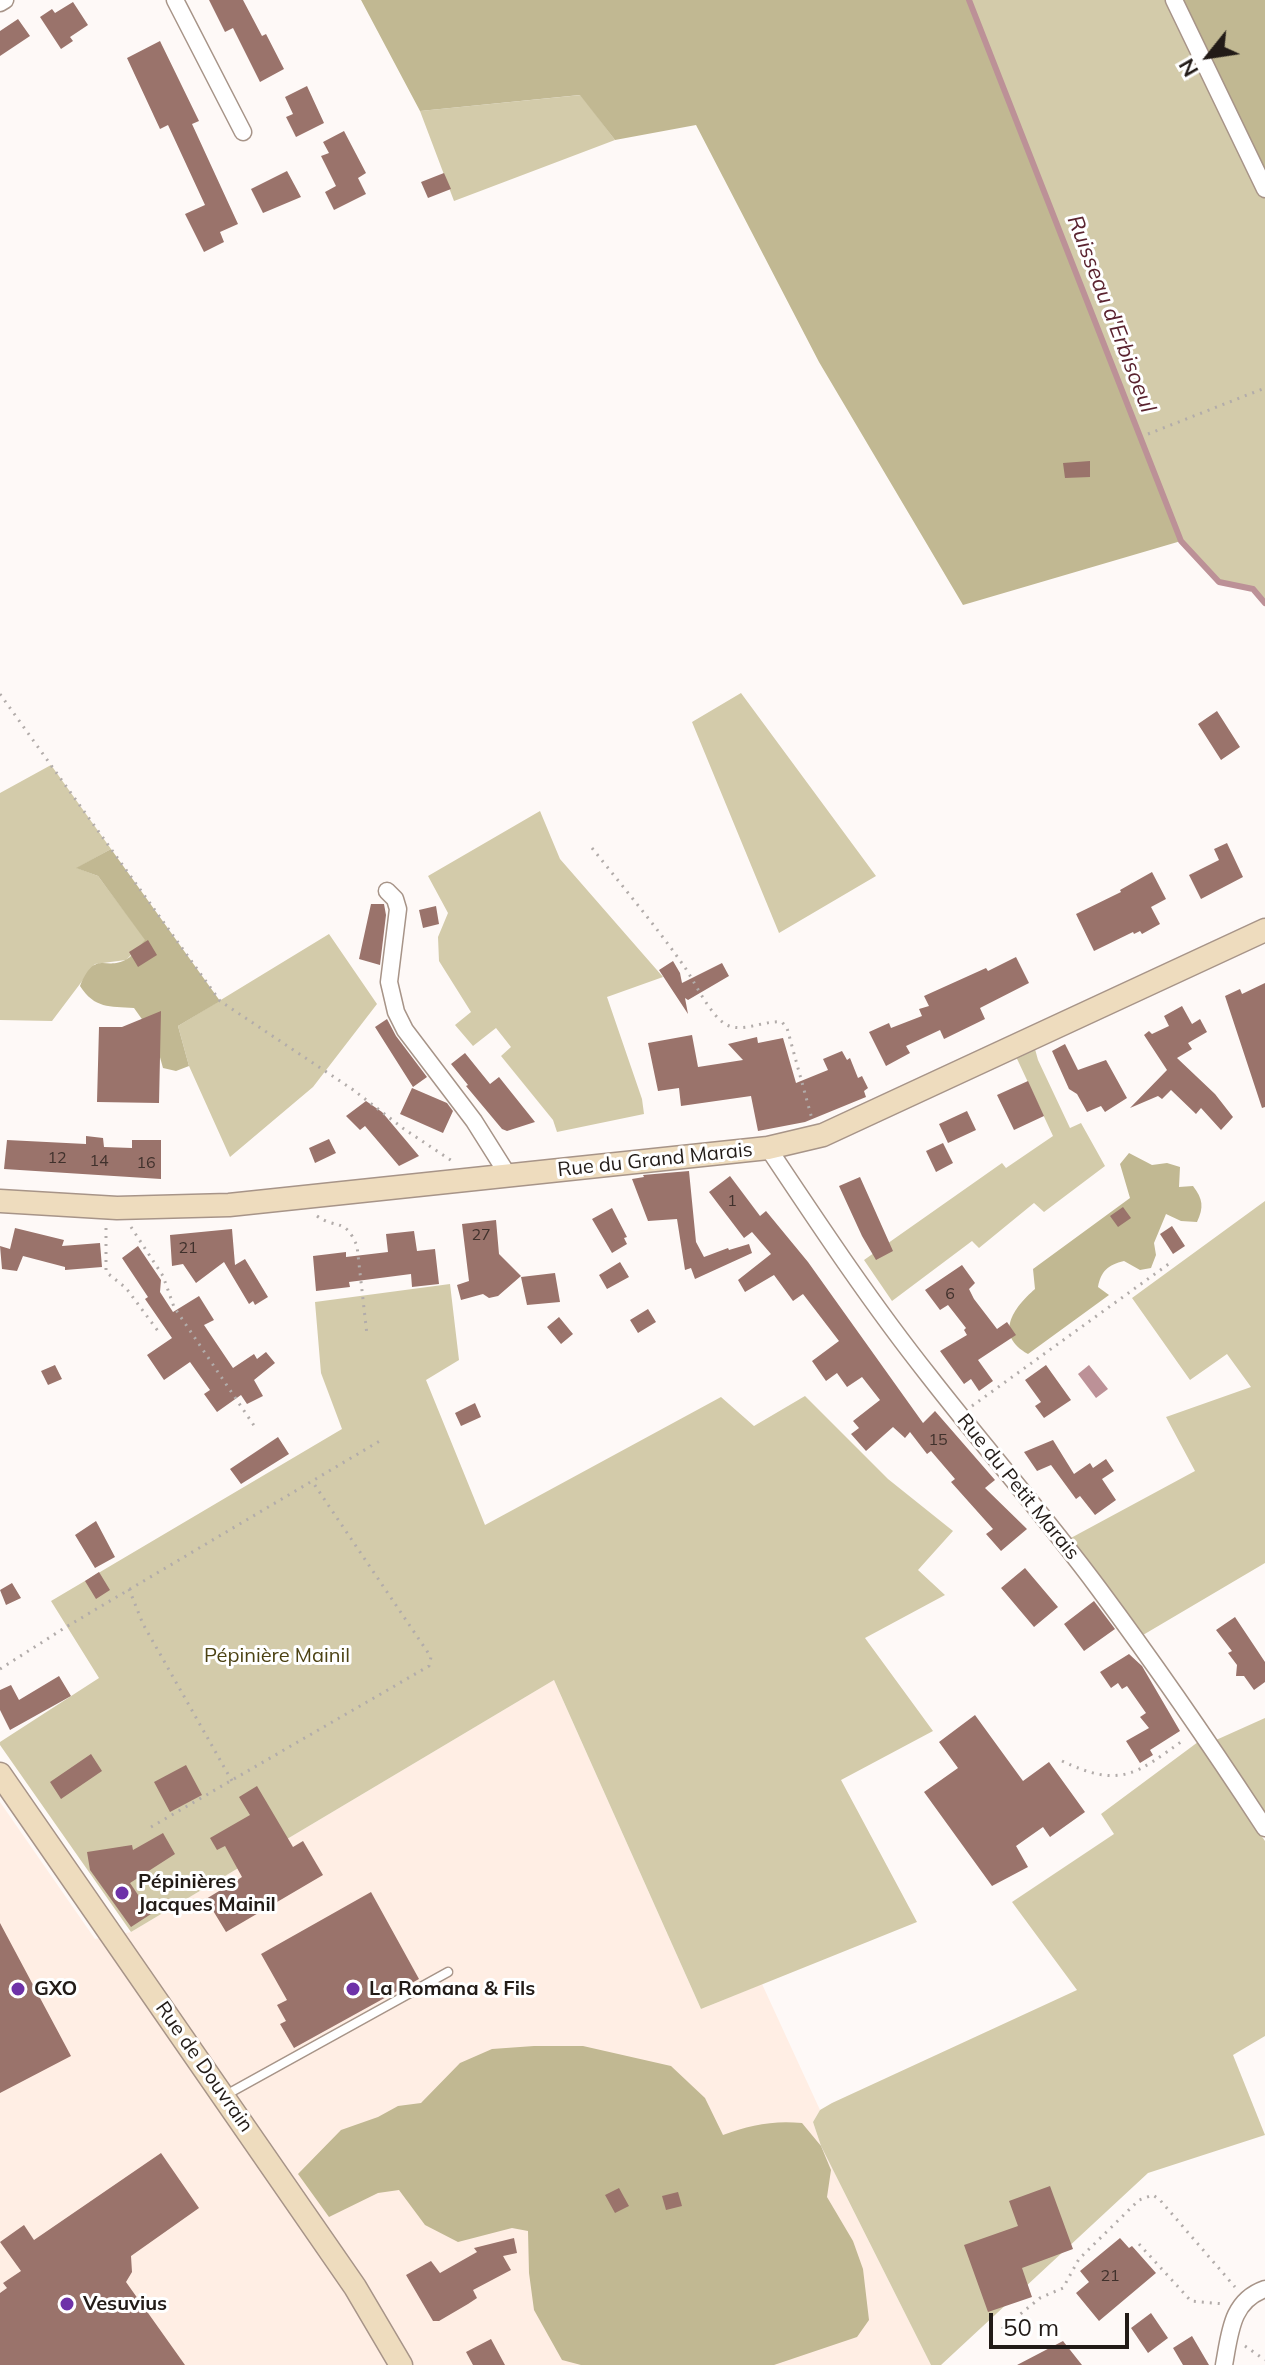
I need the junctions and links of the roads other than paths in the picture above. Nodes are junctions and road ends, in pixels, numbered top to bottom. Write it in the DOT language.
graph roads {
  1 [pos="175,0"];
  2 [pos="1174,0"];
  3 [pos="243,132"];
  4 [pos="1265,189"];
  5 [pos="387,891"];
  6 [pos="1265,930"];
  7 [pos="768,1148"];
  8 [pos="508,1175"];
  9 [pos="0,1201"];
  10 [pos="0,1774"];
  11 [pos="1265,1828"];
  12 [pos="448,1972"];
  13 [pos="224,2096"];
  14 [pos="1265,2289"];
  15 [pos="401,2365"];
  16 [pos="1224,2365"];
  1 -- 3 [label="street"];
  2 -- 4 [label="street"];
  5 -- 8 [label="street"];
  6 -- 7 [label="street, Rue du Grand Marais"];
  7 -- 8 [label="street, Rue du Grand Marais"];
  7 -- 11 [label="street, Rue du Petit Marais"];
  8 -- 9 [label="street, Rue du Grand Marais"];
  10 -- 13 [label="street, Rue de Douvrain"];
  12 -- 13 [label="lane"];
  13 -- 15 [label="street, Rue de Douvrain"];
  14 -- 16 [label="street"];
}
